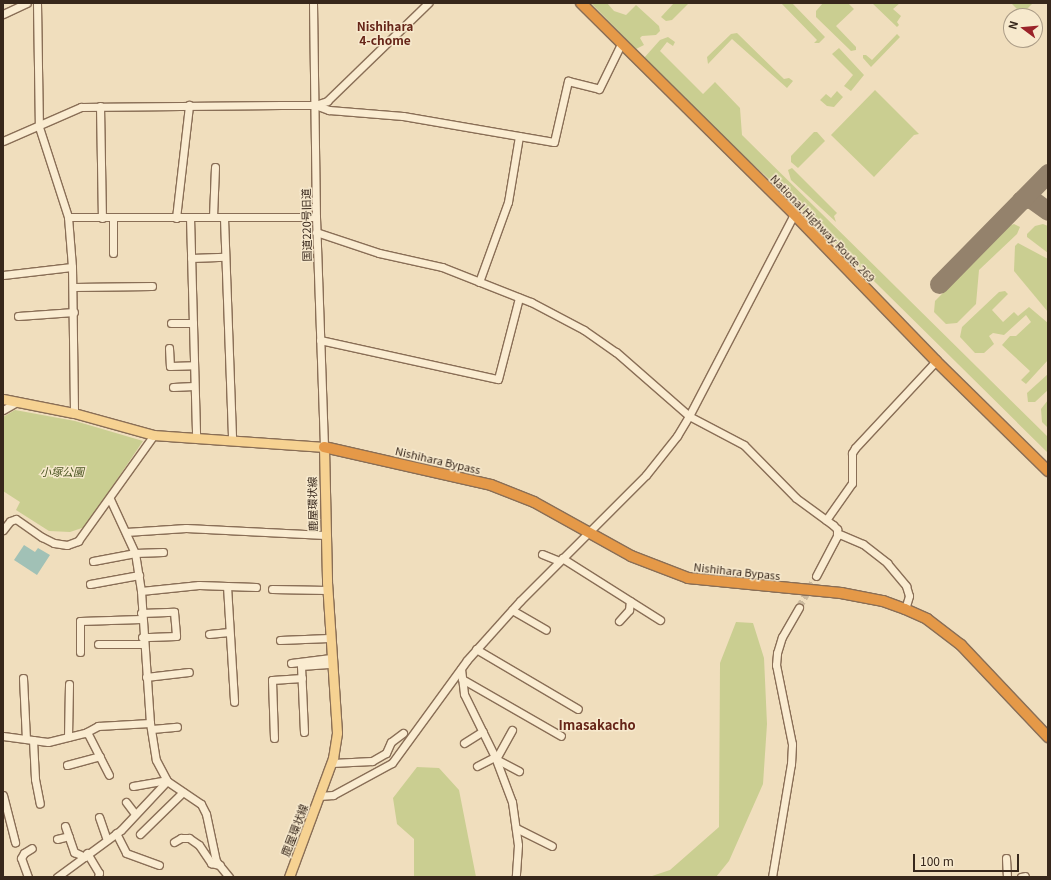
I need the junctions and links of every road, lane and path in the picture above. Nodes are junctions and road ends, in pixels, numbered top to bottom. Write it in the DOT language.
graph roads {
  1 [pos="27,3"];
  2 [pos="37,3"];
  3 [pos="313,3"];
  4 [pos="428,3"];
  5 [pos="581,3"];
  6 [pos="3,14"];
  7 [pos="621,44"];
  8 [pos="189,105"];
  9 [pos="315,105"];
  10 [pos="100,106"];
  11 [pos="39,126"];
  12 [pos="519,136"];
  13 [pos="3,141"];
  14 [pos="216,167"];
  15 [pos="794,214"];
  16 [pos="68,217"];
  17 [pos="213,217"];
  18 [pos="316,217"];
  19 [pos="102,218"];
  20 [pos="176,218"];
  21 [pos="190,218"];
  22 [pos="224,218"];
  23 [pos="113,219"];
  24 [pos="316,232"];
  25 [pos="113,253"];
  26 [pos="225,256"];
  27 [pos="191,258"];
  28 [pos="72,267"];
  29 [pos="3,275"];
  30 [pos="479,282"];
  31 [pos="152,286"];
  32 [pos="74,287"];
  33 [pos="519,298"];
  34 [pos="74,312"];
  35 [pos="18,316"];
  36 [pos="171,323"];
  37 [pos="193,323"];
  38 [pos="320,340"];
  39 [pos="169,348"];
  40 [pos="936,361"];
  41 [pos="194,365"];
  42 [pos="194,386"];
  43 [pos="173,387"];
  44 [pos="3,399"];
  45 [pos="17,402"];
  46 [pos="3,410"];
  47 [pos="74,413"];
  48 [pos="689,416"];
  49 [pos="154,435"];
  50 [pos="196,438"];
  51 [pos="232,441"];
  52 [pos="324,447"];
  53 [pos="1048,471"];
  54 [pos="110,499"];
  55 [pos="826,520"];
  56 [pos="3,530"];
  57 [pos="588,531"];
  58 [pos="126,532"];
  59 [pos="837,533"];
  60 [pos="325,535"];
  61 [pos="163,552"];
  62 [pos="135,553"];
  63 [pos="542,554"];
  64 [pos="561,559"];
  65 [pos="93,561"];
  66 [pos="139,575"];
  67 [pos="816,576"];
  68 [pos="90,584"];
  69 [pos="226,586"];
  70 [pos="256,587"];
  71 [pos="272,589"];
  72 [pos="327,590"];
  73 [pos="141,591"];
  74 [pos="630,601"];
  75 [pos="799,607"];
  76 [pos="905,609"];
  77 [pos="512,610"];
  78 [pos="141,616"];
  79 [pos="660,620"];
  80 [pos="619,621"];
  81 [pos="546,630"];
  82 [pos="230,632"];
  83 [pos="210,634"];
  84 [pos="330,638"];
  85 [pos="143,640"];
  86 [pos="280,640"];
  87 [pos="98,644"];
  88 [pos="476,649"];
  89 [pos="80,652"];
  90 [pos="332,661"];
  91 [pos="291,663"];
  92 [pos="461,669"];
  93 [pos="189,672"];
  94 [pos="146,677"];
  95 [pos="23,678"];
  96 [pos="302,678"];
  97 [pos="462,679"];
  98 [pos="69,684"];
  99 [pos="234,702"];
  100 [pos="578,709"];
  101 [pos="151,726"];
  102 [pos="177,727"];
  103 [pos="512,730"];
  104 [pos="483,731"];
  105 [pos="87,732"];
  106 [pos="304,732"];
  107 [pos="403,733"];
  108 [pos="3,736"];
  109 [pos="562,736"];
  110 [pos="68,737"];
  111 [pos="1048,737"];
  112 [pos="274,738"];
  113 [pos="30,740"];
  114 [pos="464,743"];
  115 [pos="100,756"];
  116 [pos="496,758"];
  117 [pos="332,763"];
  118 [pos="66,765"];
  119 [pos="477,766"];
  120 [pos="519,771"];
  121 [pos="109,775"];
  122 [pos="166,780"];
  123 [pos="133,786"];
  124 [pos="183,792"];
  125 [pos="3,795"];
  126 [pos="319,796"];
  127 [pos="126,802"];
  128 [pos="40,804"];
  129 [pos="135,814"];
  130 [pos="99,817"];
  131 [pos="65,826"];
  132 [pos="516,828"];
  133 [pos="116,833"];
  134 [pos="140,834"];
  135 [pos="68,836"];
  136 [pos="57,839"];
  137 [pos="107,840"];
  138 [pos="15,842"];
  139 [pos="174,842"];
  140 [pos="552,846"];
  141 [pos="32,848"];
  142 [pos="86,855"];
  143 [pos="1006,858"];
  144 [pos="159,865"];
  145 [pos="220,865"];
  146 [pos="1025,876"];
  147 [pos="28,877"];
  148 [pos="57,877"];
  149 [pos="98,877"];
  150 [pos="229,877"];
  151 [pos="289,877"];
  152 [pos="516,877"];
  153 [pos="772,877"];
  154 [pos="1007,877"];
  155 [pos="1022,877"];
  1 -- 6 [label="street"];
  2 -- 11 [label="street"];
  3 -- 9 [label="street, 国道220号旧道"];
  4 -- 9 [label="street"];
  5 -- 7 [label="highway, National Highway Route 269"];
  7 -- 12 [label="street"];
  7 -- 15 [label="highway, National Highway Route 269"];
  8 -- 9 [label="street"];
  8 -- 10 [label="street"];
  8 -- 20 [label="street"];
  9 -- 12 [label="street"];
  9 -- 18 [label="street, 国道220号旧道"];
  10 -- 11 [label="street"];
  10 -- 19 [label="street"];
  11 -- 13 [label="street"];
  11 -- 16 [label="street"];
  12 -- 30 [label="street"];
  14 -- 17 [label="street"];
  15 -- 40 [label="highway, National Highway Route 269"];
  15 -- 48 [label="street"];
  16 -- 19 [label="street"];
  16 -- 28 [label="street"];
  17 -- 21 [label="street"];
  17 -- 22 [label="street"];
  18 -- 22 [label="street"];
  18 -- 24 [label="street, 国道220号旧道"];
  19 -- 23 [label="street"];
  20 -- 21 [label="street"];
  20 -- 23 [label="street"];
  21 -- 27 [label="street"];
  22 -- 26 [label="street"];
  23 -- 25 [label="street"];
  24 -- 30 [label="street"];
  24 -- 38 [label="street, 国道220号旧道"];
  26 -- 27 [label="street"];
  26 -- 51 [label="street"];
  27 -- 37 [label="street"];
  28 -- 29 [label="street"];
  28 -- 32 [label="street"];
  30 -- 33 [label="street"];
  31 -- 32 [label="street"];
  32 -- 34 [label="street"];
  33 -- 38 [label="street"];
  33 -- 48 [label="street"];
  34 -- 35 [label="street"];
  34 -- 47 [label="street"];
  36 -- 37 [label="street"];
  37 -- 41 [label="street"];
  38 -- 52 [label="street, 国道220号旧道"];
  39 -- 41 [label="street"];
  40 -- 53 [label="highway, National Highway Route 269"];
  40 -- 55 [label="street"];
  41 -- 42 [label="street"];
  42 -- 43 [label="street"];
  42 -- 50 [label="street"];
  44 -- 45 [label="main road"];
  45 -- 46 [label="street"];
  45 -- 47 [label="main road"];
  47 -- 49 [label="main road"];
  48 -- 55 [label="street"];
  48 -- 57 [label="street"];
  49 -- 50 [label="main road"];
  49 -- 54 [label="street"];
  50 -- 51 [label="main road"];
  51 -- 52 [label="main road"];
  52 -- 57 [label="highway, Nishihara Bypass"];
  52 -- 60 [label="main road, 鹿屋環状線"];
  54 -- 56 [label="street"];
  54 -- 58 [label="street"];
  55 -- 59 [label="street"];
  57 -- 64 [label="street"];
  57 -- 76 [label="highway, Nishihara Bypass"];
  58 -- 60 [label="street"];
  58 -- 62 [label="street"];
  59 -- 67 [label="street"];
  59 -- 76 [label="street"];
  60 -- 72 [label="main road, 鹿屋環状線"];
  61 -- 62 [label="street"];
  62 -- 65 [label="street"];
  62 -- 66 [label="street"];
  63 -- 64 [label="street"];
  64 -- 74 [label="street"];
  64 -- 77 [label="street"];
  66 -- 68 [label="street"];
  66 -- 73 [label="street"];
  69 -- 70 [label="street"];
  69 -- 73 [label="street"];
  69 -- 82 [label="street"];
  71 -- 72 [label="street"];
  72 -- 84 [label="main road, 鹿屋環状線"];
  73 -- 78 [label="street"];
  74 -- 79 [label="street"];
  74 -- 80 [label="street"];
  75 -- 153 [label="street"];
  76 -- 111 [label="highway, Nishihara Bypass"];
  77 -- 81 [label="street"];
  77 -- 88 [label="street"];
  78 -- 85 [label="street"];
  78 -- 85 [label="street"];
  78 -- 89 [label="street"];
  82 -- 83 [label="street"];
  82 -- 99 [label="street"];
  84 -- 86 [label="street"];
  84 -- 90 [label="main road, 鹿屋環状線"];
  85 -- 87 [label="street"];
  85 -- 94 [label="street"];
  88 -- 92 [label="street"];
  88 -- 100 [label="street"];
  90 -- 91 [label="street"];
  90 -- 96 [label="street"];
  90 -- 117 [label="main road, 鹿屋環状線"];
  92 -- 97 [label="street"];
  92 -- 126 [label="street"];
  93 -- 94 [label="street"];
  94 -- 101 [label="street"];
  95 -- 113 [label="street"];
  96 -- 106 [label="street"];
  96 -- 112 [label="street"];
  97 -- 104 [label="street"];
  97 -- 109 [label="street"];
  98 -- 110 [label="street"];
  101 -- 102 [label="street"];
  101 -- 105 [label="street"];
  101 -- 122 [label="street"];
  103 -- 116 [label="street"];
  104 -- 114 [label="street"];
  104 -- 116 [label="street"];
  105 -- 110 [label="street"];
  105 -- 115 [label="street"];
  107 -- 117 [label="street"];
  108 -- 113 [label="street"];
  110 -- 113 [label="street"];
  113 -- 128 [label="street"];
  115 -- 118 [label="street"];
  115 -- 121 [label="street"];
  116 -- 119 [label="street"];
  116 -- 120 [label="street"];
  116 -- 132 [label="street"];
  117 -- 126 [label="main road, 鹿屋環状線"];
  122 -- 123 [label="street"];
  122 -- 124 [label="street"];
  122 -- 129 [label="street"];
  124 -- 134 [label="street"];
  124 -- 145 [label="street"];
  125 -- 138 [label="street"];
  126 -- 151 [label="main road, 鹿屋環状線"];
  127 -- 129 [label="street"];
  129 -- 133 [label="street"];
  130 -- 137 [label="street"];
  131 -- 135 [label="street"];
  132 -- 140 [label="street"];
  132 -- 152 [label="street"];
  133 -- 137 [label="street"];
  133 -- 144 [label="street"];
  135 -- 136 [label="street"];
  135 -- 142 [label="street"];
  137 -- 142 [label="street"];
  139 -- 145 [label="street"];
  141 -- 147 [label="street"];
  142 -- 148 [label="street"];
  142 -- 149 [label="street"];
  143 -- 154 [label="street"];
  145 -- 150 [label="street"];
  146 -- 155 [label="street"];
}
